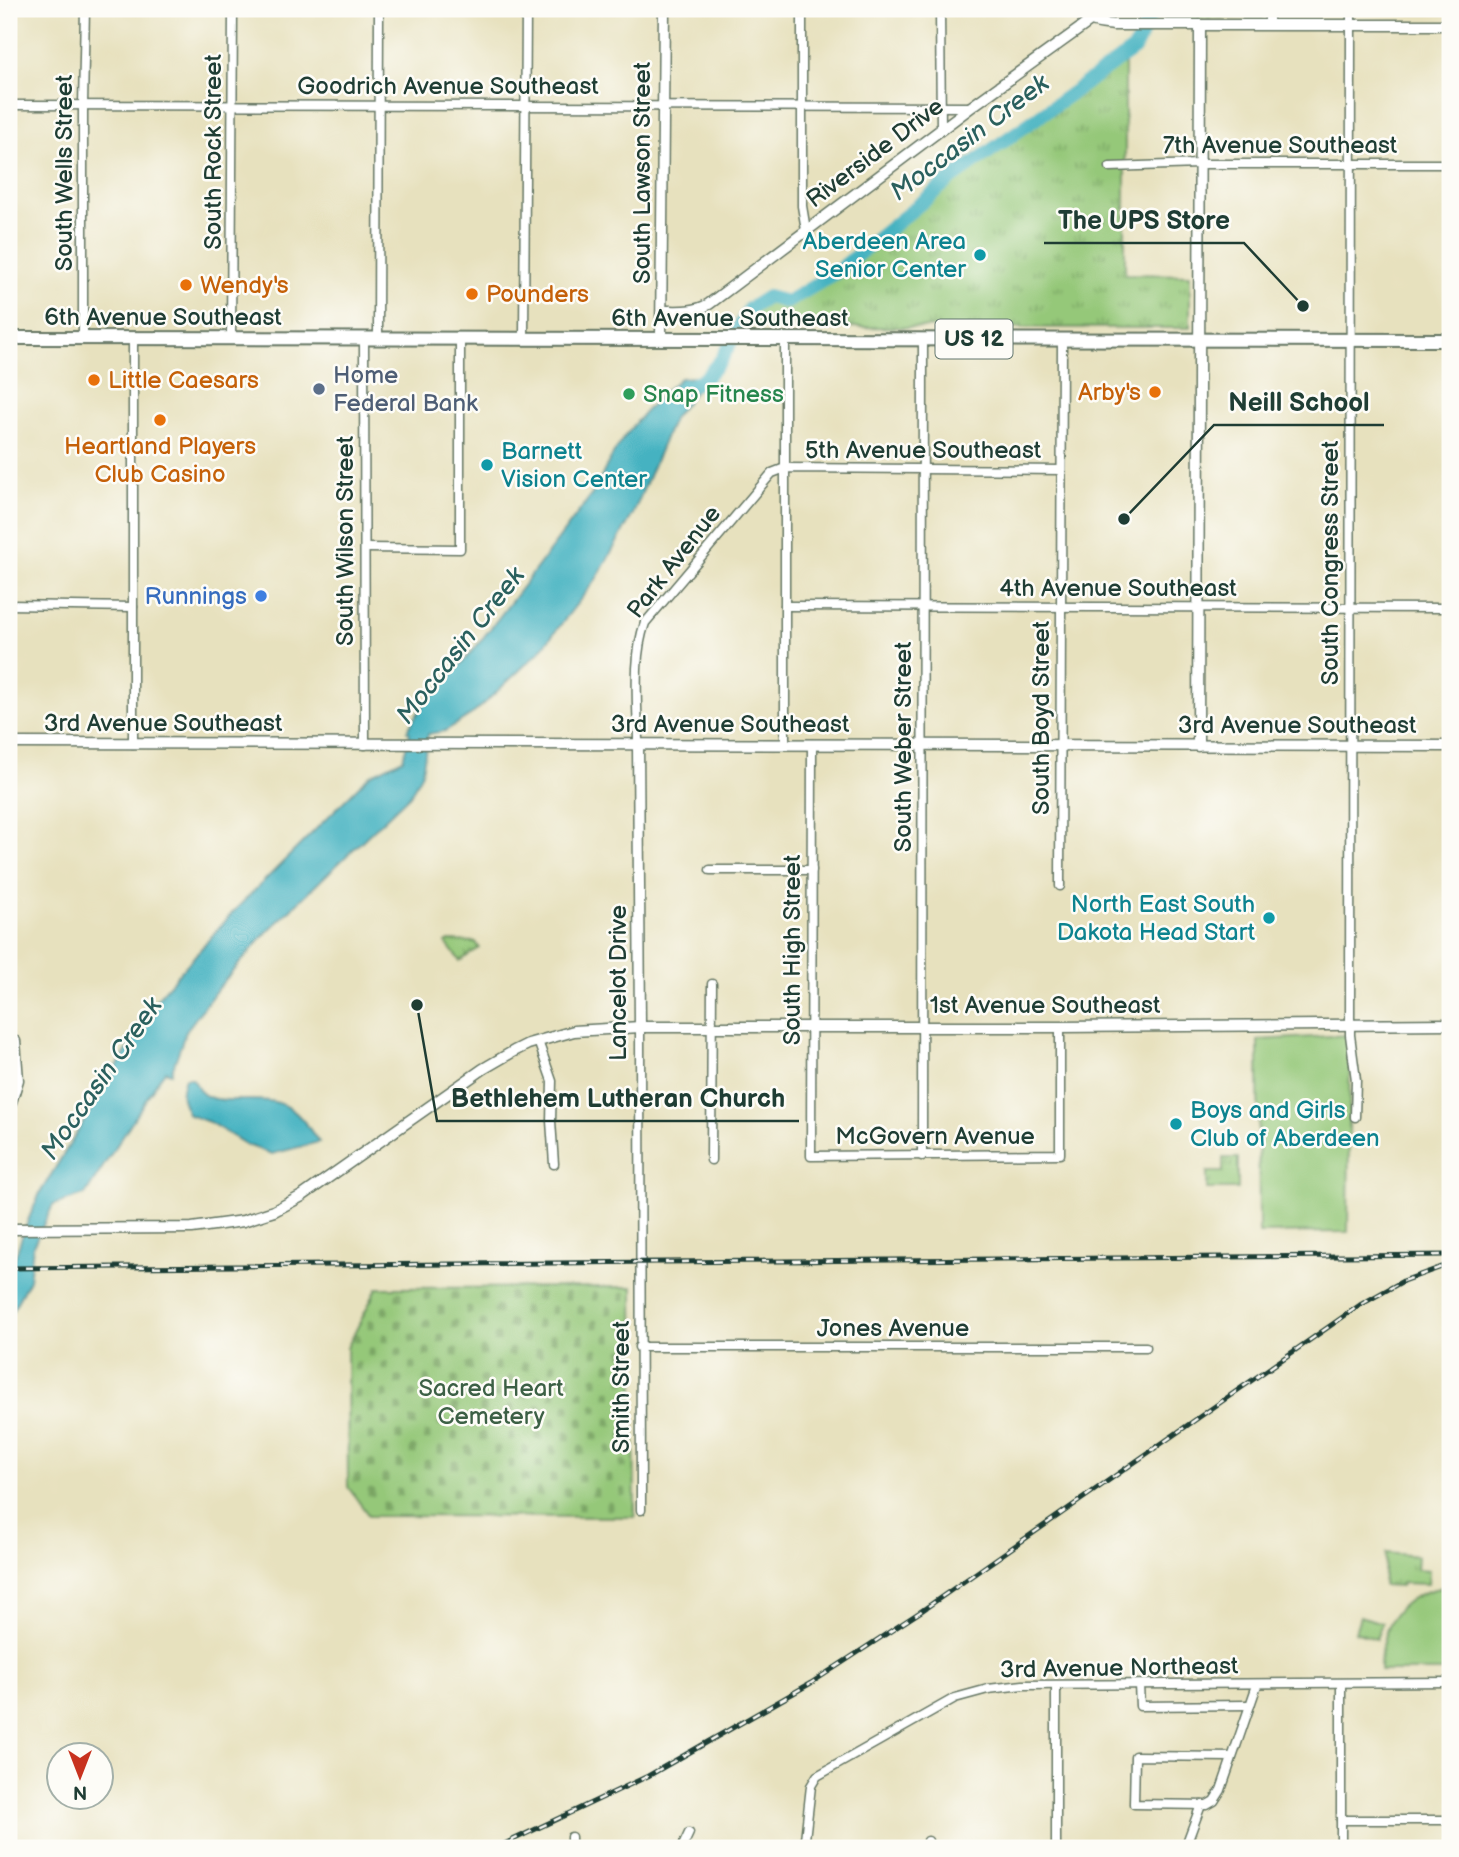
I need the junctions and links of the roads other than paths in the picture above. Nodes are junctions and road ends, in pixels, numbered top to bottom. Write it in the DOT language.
graph roads {
  1 [pos="85,9"];
  2 [pos="233,9"];
  3 [pos="379,9"];
  4 [pos="526,9"];
  5 [pos="664,9"];
  6 [pos="802,9"];
  7 [pos="940,9"];
  8 [pos="1079,9"];
  9 [pos="1107,9"];
  10 [pos="1269,9"];
  11 [pos="1351,9"];
  12 [pos="1091,21"];
  13 [pos="1269,25"];
  14 [pos="1351,25"];
  15 [pos="1450,25"];
  16 [pos="1200,26"];
  17 [pos="232,104"];
  18 [pos="9,105"];
  19 [pos="83,105"];
  20 [pos="379,106"];
  21 [pos="526,106"];
  22 [pos="663,106"];
  23 [pos="802,106"];
  24 [pos="940,107"];
  25 [pos="971,107"];
  26 [pos="941,130"];
  27 [pos="1199,164"];
  28 [pos="1351,164"];
  29 [pos="1450,164"];
  30 [pos="1110,167"];
  31 [pos="806,230"];
  32 [pos="662,311"];
  33 [pos="83,337"];
  34 [pos="133,337"];
  35 [pos="9,338"];
  36 [pos="231,338"];
  37 [pos="364,338"];
  38 [pos="378,338"];
  39 [pos="460,338"];
  40 [pos="524,338"];
  41 [pos="661,338"];
  42 [pos="785,339"];
  43 [pos="923,339"];
  44 [pos="1199,339"];
  45 [pos="1062,340"];
  46 [pos="1350,340"];
  47 [pos="1450,340"];
  48 [pos="785,468"];
  49 [pos="923,468"];
  50 [pos="1060,470"];
  51 [pos="365,548"];
  52 [pos="9,605"];
  53 [pos="785,606"];
  54 [pos="133,607"];
  55 [pos="923,607"];
  56 [pos="1350,607"];
  57 [pos="1060,608"];
  58 [pos="1199,608"];
  59 [pos="1450,608"];
  60 [pos="9,696"];
  61 [pos="9,743"];
  62 [pos="133,744"];
  63 [pos="638,744"];
  64 [pos="785,744"];
  65 [pos="812,744"];
  66 [pos="365,745"];
  67 [pos="923,745"];
  68 [pos="1060,745"];
  69 [pos="1198,746"];
  70 [pos="1450,746"];
  71 [pos="1349,747"];
  72 [pos="710,870"];
  73 [pos="812,870"];
  74 [pos="1060,886"];
  75 [pos="712,984"];
  76 [pos="1450,1024"];
  77 [pos="1350,1025"];
  78 [pos="711,1026"];
  79 [pos="640,1027"];
  80 [pos="811,1027"];
  81 [pos="922,1027"];
  82 [pos="1060,1027"];
  83 [pos="16,1041"];
  84 [pos="538,1041"];
  85 [pos="9,1080"];
  86 [pos="19,1080"];
  87 [pos="9,1111"];
  88 [pos="1356,1117"];
  89 [pos="811,1156"];
  90 [pos="922,1156"];
  91 [pos="711,1160"];
  92 [pos="554,1164"];
  93 [pos="9,1229"];
  94 [pos="640,1263"];
  95 [pos="639,1347"];
  96 [pos="1146,1347"];
  97 [pos="641,1510"];
  98 [pos="1450,1682"];
  99 [pos="1341,1684"];
  100 [pos="1139,1685"];
  101 [pos="1257,1685"];
  102 [pos="1056,1686"];
  103 [pos="1250,1705"];
  104 [pos="1232,1757"];
  105 [pos="1201,1805"];
  106 [pos="1450,1820"];
  107 [pos="1341,1821"];
  108 [pos="689,1833"];
  109 [pos="571,1837"];
  110 [pos="571,1848"];
  111 [pos="682,1848"];
  112 [pos="804,1848"];
  113 [pos="1056,1848"];
  114 [pos="1185,1848"];
  115 [pos="1341,1848"];
  1 -- 19 [label="street, South Wells Street"];
  2 -- 17 [label="street, South Rock Street"];
  3 -- 20 [label="street"];
  4 -- 21 [label="street"];
  5 -- 22 [label="street, South Lawson Street"];
  6 -- 23 [label="street"];
  7 -- 24 [label="street"];
  8 -- 12 [label="street"];
  9 -- 12 [label="street, Riverside Drive"];
  10 -- 13 [label="street"];
  11 -- 14 [label="street, South Congress Street"];
  12 -- 16 [label="street"];
  12 -- 25 [label="street, Riverside Drive"];
  13 -- 14 [label="street"];
  13 -- 16 [label="street"];
  14 -- 15 [label="street"];
  14 -- 28 [label="street, South Congress Street"];
  16 -- 27 [label="street"];
  17 -- 19 [label="street, Goodrich Avenue Southeast"];
  17 -- 20 [label="street, Goodrich Avenue Southeast"];
  17 -- 36 [label="street, South Rock Street"];
  18 -- 19 [label="street, Goodrich Avenue Southeast"];
  19 -- 33 [label="street, South Wells Street"];
  20 -- 21 [label="street, Goodrich Avenue Southeast"];
  20 -- 38 [label="street"];
  21 -- 22 [label="street, Goodrich Avenue Southeast"];
  21 -- 40 [label="street"];
  22 -- 23 [label="street, Goodrich Avenue Southeast"];
  22 -- 32 [label="street, South Lawson Street"];
  23 -- 24 [label="street, Goodrich Avenue Southeast"];
  23 -- 31 [label="street"];
  24 -- 25 [label="street, Goodrich Avenue Southeast"];
  24 -- 26 [label="street"];
  25 -- 26 [label="street, Riverside Drive"];
  26 -- 31 [label="street, Riverside Drive"];
  27 -- 28 [label="street, 7th Avenue Southeast"];
  27 -- 30 [label="street, 7th Avenue Southeast"];
  27 -- 44 [label="street"];
  28 -- 29 [label="street, 7th Avenue Southeast"];
  28 -- 46 [label="street, South Congress Street"];
  31 -- 32 [label="street, Riverside Drive"];
  32 -- 41 [label="street, South Lawson Street"];
  33 -- 34 [label="highway, 6th Avenue Southeast / US 12"];
  33 -- 35 [label="highway, 6th Avenue Southeast / US 12"];
  34 -- 36 [label="highway, 6th Avenue Southeast / US 12"];
  34 -- 54 [label="street"];
  36 -- 37 [label="highway, 6th Avenue Southeast / US 12"];
  37 -- 38 [label="highway, 6th Avenue Southeast / US 12"];
  37 -- 51 [label="street, South Wilson Street"];
  38 -- 39 [label="highway, 6th Avenue Southeast / US 12"];
  39 -- 40 [label="highway, 6th Avenue Southeast / US 12"];
  39 -- 51 [label="street"];
  40 -- 41 [label="highway, 6th Avenue Southeast / US 12"];
  41 -- 42 [label="highway, 6th Avenue Southeast / US 12"];
  42 -- 43 [label="highway, 6th Avenue Southeast / US 12"];
  42 -- 48 [label="street"];
  43 -- 45 [label="highway, 6th Avenue Southeast / US 12"];
  43 -- 49 [label="street, South Weber Street"];
  44 -- 45 [label="highway, 6th Avenue Southeast / US 12"];
  44 -- 46 [label="highway, 6th Avenue Southeast / US 12"];
  44 -- 58 [label="street"];
  45 -- 50 [label="street, South Boyd Street"];
  46 -- 47 [label="highway, 6th Avenue Southeast / US 12"];
  46 -- 56 [label="street, South Congress Street"];
  48 -- 49 [label="street, 5th Avenue Southeast"];
  48 -- 53 [label="street"];
  48 -- 63 [label="street, Park Avenue"];
  49 -- 50 [label="street, 5th Avenue Southeast"];
  49 -- 55 [label="street, South Weber Street"];
  50 -- 57 [label="street, South Boyd Street"];
  51 -- 66 [label="street, South Wilson Street"];
  52 -- 54 [label="street"];
  53 -- 55 [label="street, 4th Avenue Southeast"];
  53 -- 64 [label="street"];
  54 -- 62 [label="street"];
  55 -- 57 [label="street, 4th Avenue Southeast"];
  55 -- 67 [label="street, South Weber Street"];
  56 -- 58 [label="street, 4th Avenue Southeast"];
  56 -- 59 [label="street, 4th Avenue Southeast"];
  56 -- 71 [label="street, South Congress Street"];
  57 -- 58 [label="street, 4th Avenue Southeast"];
  57 -- 68 [label="street, South Boyd Street"];
  58 -- 69 [label="street"];
  60 -- 61 [label="street"];
  61 -- 62 [label="street, 3rd Avenue Southeast"];
  62 -- 66 [label="street, 3rd Avenue Southeast"];
  63 -- 64 [label="street, 3rd Avenue Southeast"];
  63 -- 66 [label="street, 3rd Avenue Southeast"];
  63 -- 79 [label="street, Lancelot Drive"];
  64 -- 65 [label="street, 3rd Avenue Southeast"];
  65 -- 67 [label="street, 3rd Avenue Southeast"];
  65 -- 73 [label="street, South High Street"];
  67 -- 68 [label="street, 3rd Avenue Southeast"];
  67 -- 81 [label="street, South Weber Street"];
  68 -- 69 [label="street, 3rd Avenue Southeast"];
  68 -- 74 [label="street, South Boyd Street"];
  69 -- 71 [label="street, 3rd Avenue Southeast"];
  70 -- 71 [label="street, 3rd Avenue Southeast"];
  71 -- 77 [label="street, South Congress Street"];
  72 -- 73 [label="street"];
  73 -- 80 [label="street, South High Street"];
  75 -- 78 [label="street"];
  76 -- 77 [label="street, 1st Avenue Southeast"];
  77 -- 82 [label="street, 1st Avenue Southeast"];
  77 -- 88 [label="street, South Congress Street"];
  78 -- 79 [label="street, 1st Avenue Southeast"];
  78 -- 80 [label="street, 1st Avenue Southeast"];
  78 -- 91 [label="street"];
  79 -- 84 [label="street, 1st Avenue Southeast"];
  79 -- 94 [label="street, Lancelot Drive"];
  80 -- 81 [label="street, 1st Avenue Southeast"];
  80 -- 89 [label="street, South High Street"];
  81 -- 82 [label="street, 1st Avenue Southeast"];
  81 -- 90 [label="street, South Weber Street"];
  82 -- 90 [label="street, McGovern Avenue"];
  83 -- 86 [label="street"];
  84 -- 92 [label="street"];
  84 -- 93 [label="street, 1st Avenue Southeast"];
  85 -- 86 [label="street"];
  86 -- 87 [label="street"];
  89 -- 90 [label="street, McGovern Avenue"];
  94 -- 95 [label="street, Smith Street"];
  95 -- 96 [label="street, Jones Avenue"];
  95 -- 97 [label="street, Smith Street"];
  98 -- 99 [label="street, 3rd Avenue Northeast"];
  99 -- 101 [label="street, 3rd Avenue Northeast"];
  99 -- 107 [label="street"];
  100 -- 101 [label="street, 3rd Avenue Northeast"];
  100 -- 102 [label="street, 3rd Avenue Northeast"];
  100 -- 103 [label="street"];
  101 -- 103 [label="street"];
  102 -- 112 [label="street, 3rd Avenue Northeast"];
  102 -- 113 [label="street"];
  103 -- 104 [label="street"];
  104 -- 105 [label="street"];
  104 -- 105 [label="street"];
  105 -- 114 [label="street"];
  106 -- 107 [label="street"];
  107 -- 115 [label="street"];
  108 -- 111 [label="street"];
  109 -- 110 [label="street"];
}
